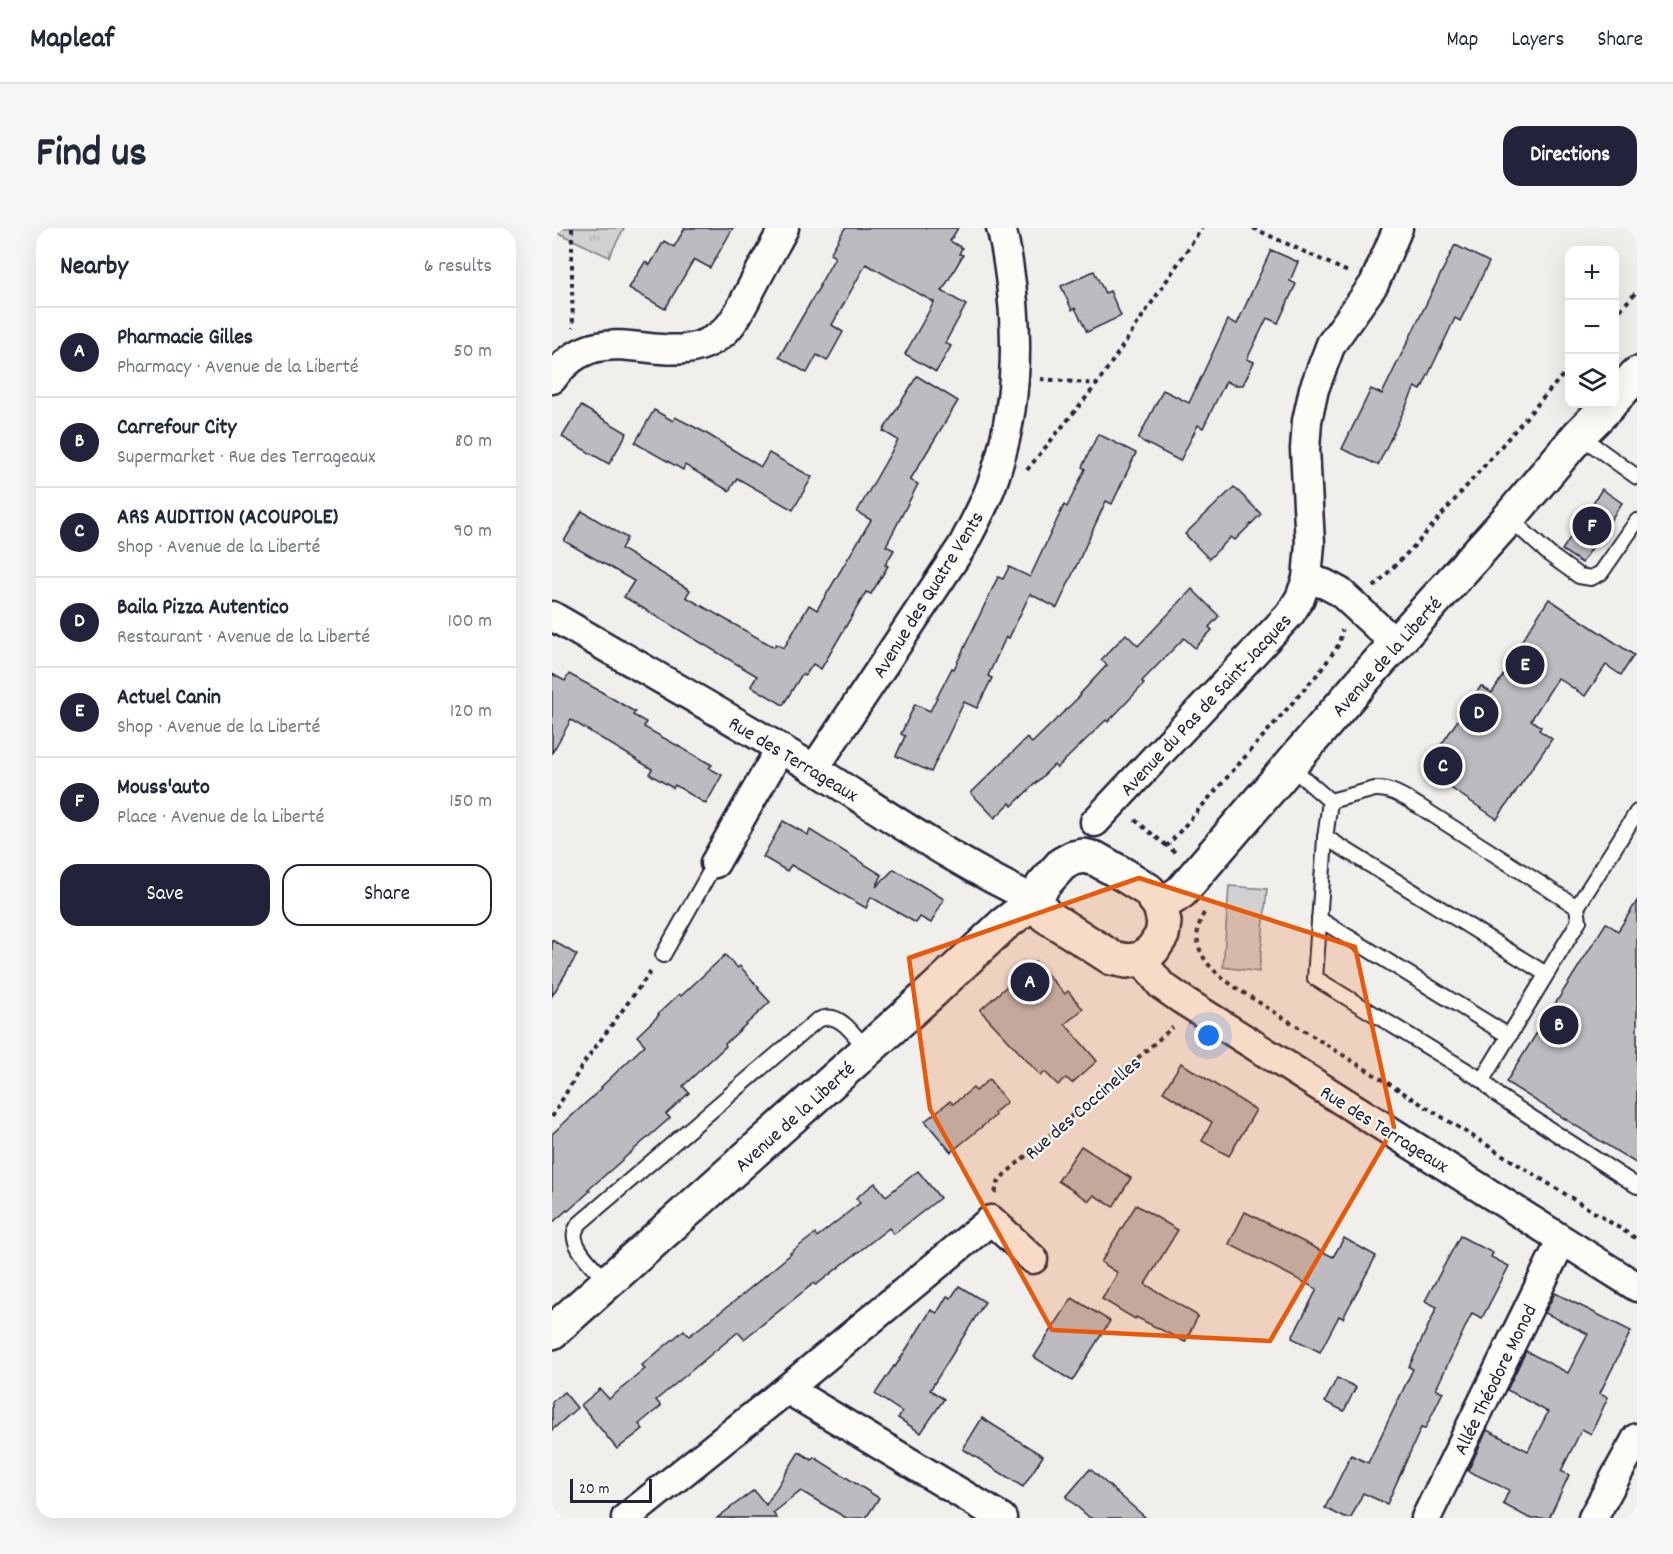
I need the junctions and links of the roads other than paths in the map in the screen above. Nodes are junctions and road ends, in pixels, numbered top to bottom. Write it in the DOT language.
graph roads {
  1 [pos="783,228"];
  2 [pos="1001,228"];
  3 [pos="1398,228"];
  4 [pos="1637,374"];
  5 [pos="552,379"];
  6 [pos="1619,394"];
  7 [pos="1606,408"];
  8 [pos="1579,435"];
  9 [pos="1637,477"];
  10 [pos="1509,518"];
  11 [pos="1637,521"];
  12 [pos="1307,579"];
  13 [pos="552,616"];
  14 [pos="1396,644"];
  15 [pos="780,749"];
  16 [pos="1290,766"];
  17 [pos="814,769"];
  18 [pos="1330,801"];
  19 [pos="1104,812"];
  20 [pos="1637,812"];
  21 [pos="1325,837"];
  22 [pos="715,863"];
  23 [pos="1036,900"];
  24 [pos="1160,906"];
  25 [pos="1577,908"];
  26 [pos="1319,919"];
  27 [pos="663,955"];
  28 [pos="1141,959"];
  29 [pos="1546,974"];
  30 [pos="1509,1036"];
  31 [pos="867,1050"];
  32 [pos="1482,1080"];
  33 [pos="1637,1186"];
  34 [pos="1560,1240"];
  35 [pos="1033,1259"];
  36 [pos="608,1282"];
  37 [pos="1637,1287"];
  38 [pos="552,1332"];
  39 [pos="787,1389"];
  40 [pos="1637,1438"];
  41 [pos="626,1518"];
  42 [pos="1002,1518"];
  43 [pos="1426,1518"];
  44 [pos="1593,1518"];
  1 -- 5 [label="street"];
  2 -- 17 [label="street, Avenue des Quatre Vents"];
  3 -- 12 [label="street, Avenue du Pas de Saint-Jacques"];
  4 -- 6 [label="street"];
  7 -- 8 [label="street, Avenue de la Liberté"];
  8 -- 9 [label="lane"];
  8 -- 10 [label="street, Avenue de la Liberté"];
  10 -- 11 [label="lane"];
  10 -- 14 [label="street, Avenue de la Liberté"];
  12 -- 14 [label="street"];
  12 -- 19 [label="street, Avenue du Pas de Saint-Jacques"];
  13 -- 15 [label="street, Rue des Terrageaux"];
  14 -- 16 [label="street, Avenue de la Liberté"];
  15 -- 17 [label="street, Rue des Terrageaux"];
  15 -- 22 [label="street"];
  16 -- 18 [label="lane"];
  16 -- 24 [label="street, Avenue de la Liberté"];
  17 -- 23 [label="street, Rue des Terrageaux"];
  18 -- 21 [label="lane"];
  18 -- 25 [label="lane"];
  20 -- 25 [label="lane"];
  21 -- 26 [label="lane"];
  21 -- 29 [label="lane"];
  22 -- 27 [label="lane"];
  23 -- 24 [label="street"];
  23 -- 28 [label="street"];
  23 -- 31 [label="street, Avenue de la Liberté"];
  24 -- 28 [label="street"];
  25 -- 29 [label="lane"];
  26 -- 30 [label="lane"];
  26 -- 32 [label="lane"];
  28 -- 34 [label="street, Rue des Terrageaux"];
  29 -- 30 [label="lane"];
  30 -- 32 [label="lane"];
  31 -- 36 [label="street, Avenue de la Liberté"];
  31 -- 36 [label="lane"];
  32 -- 33 [label="lane"];
  34 -- 37 [label="street, Rue des Terrageaux"];
  34 -- 43 [label="street, Allée Théodore Monod"];
  35 -- 39 [label="street"];
  36 -- 38 [label="street, Avenue de la Liberté"];
  39 -- 41 [label="street"];
  39 -- 42 [label="street"];
  40 -- 44 [label="street"];
}
